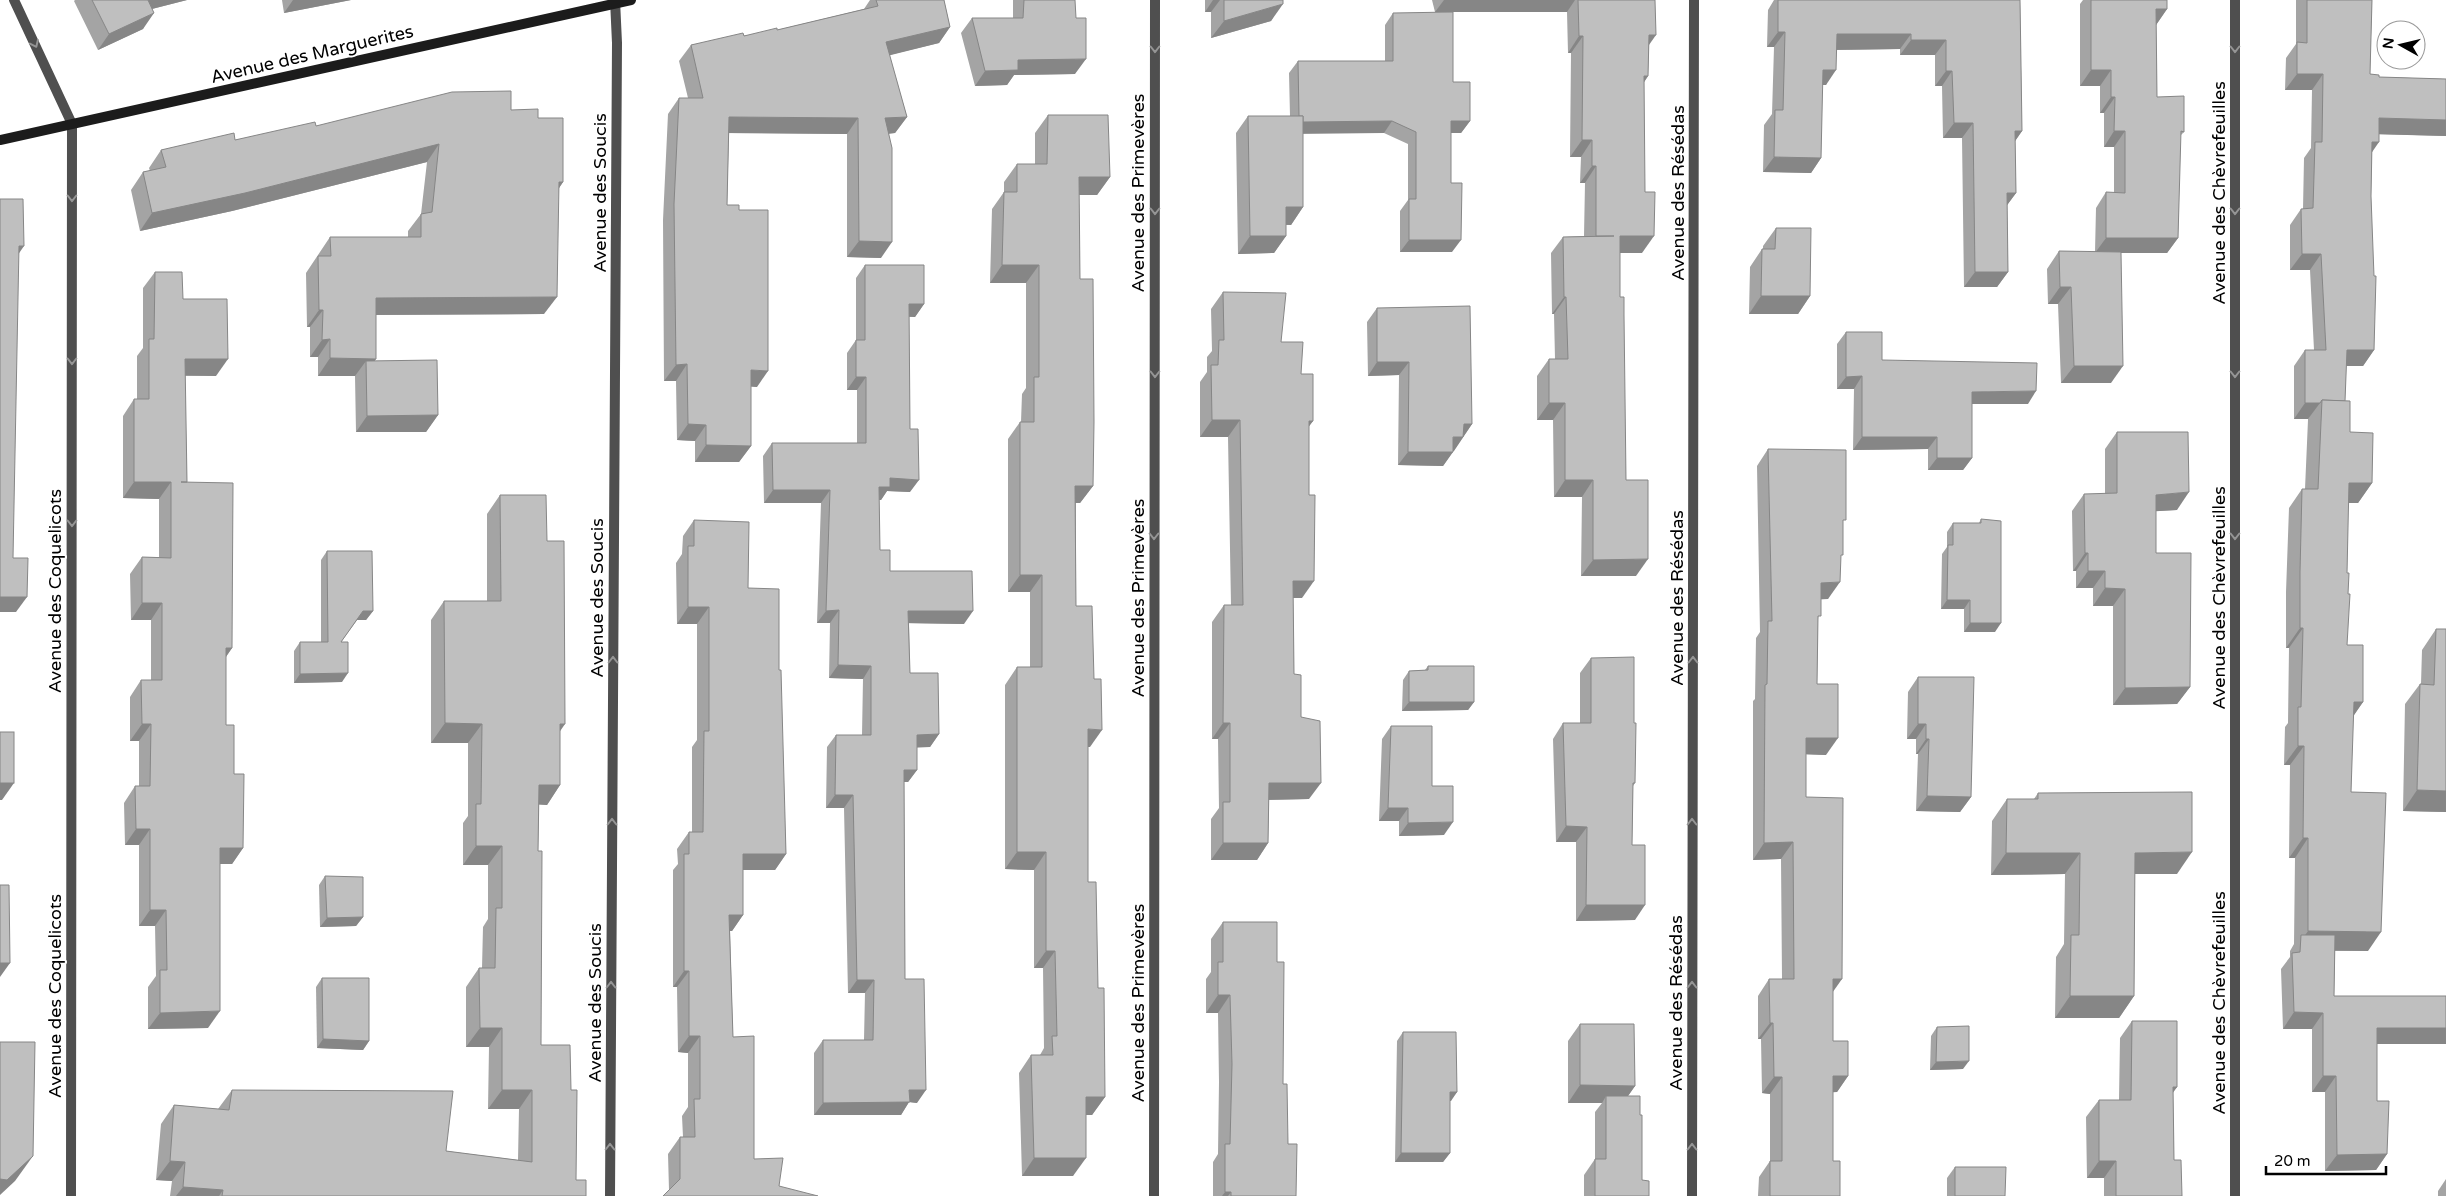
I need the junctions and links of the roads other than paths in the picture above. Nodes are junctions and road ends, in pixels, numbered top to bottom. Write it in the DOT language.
graph roads {
  1 [pos="14,0"];
  2 [pos="631,0"];
  3 [pos="1155,0"];
  4 [pos="1694,0"];
  5 [pos="2235,0"];
  6 [pos="616,2"];
  7 [pos="72,124"];
  8 [pos="0,140"];
  9 [pos="71,1196"];
  10 [pos="610,1196"];
  11 [pos="1154,1196"];
  12 [pos="1692,1196"];
  13 [pos="2235,1196"];
  1 -- 7 [label="street, Avenue des Coquelicots, one-way"];
  2 -- 6 [label="street, Avenue des Marguerites"];
  3 -- 11 [label="street, Avenue des Primevères, one-way"];
  12 -- 4 [label="street, Avenue des Résédas, one-way"];
  5 -- 13 [label="street, Avenue des Chèvrefeuilles, one-way"];
  6 -- 7 [label="street, Avenue des Marguerites"];
  10 -- 6 [label="street, Avenue des Soucis, one-way"];
  7 -- 8 [label="street, Avenue des Marguerites"];
  7 -- 9 [label="street, Avenue des Coquelicots, one-way"];
}
